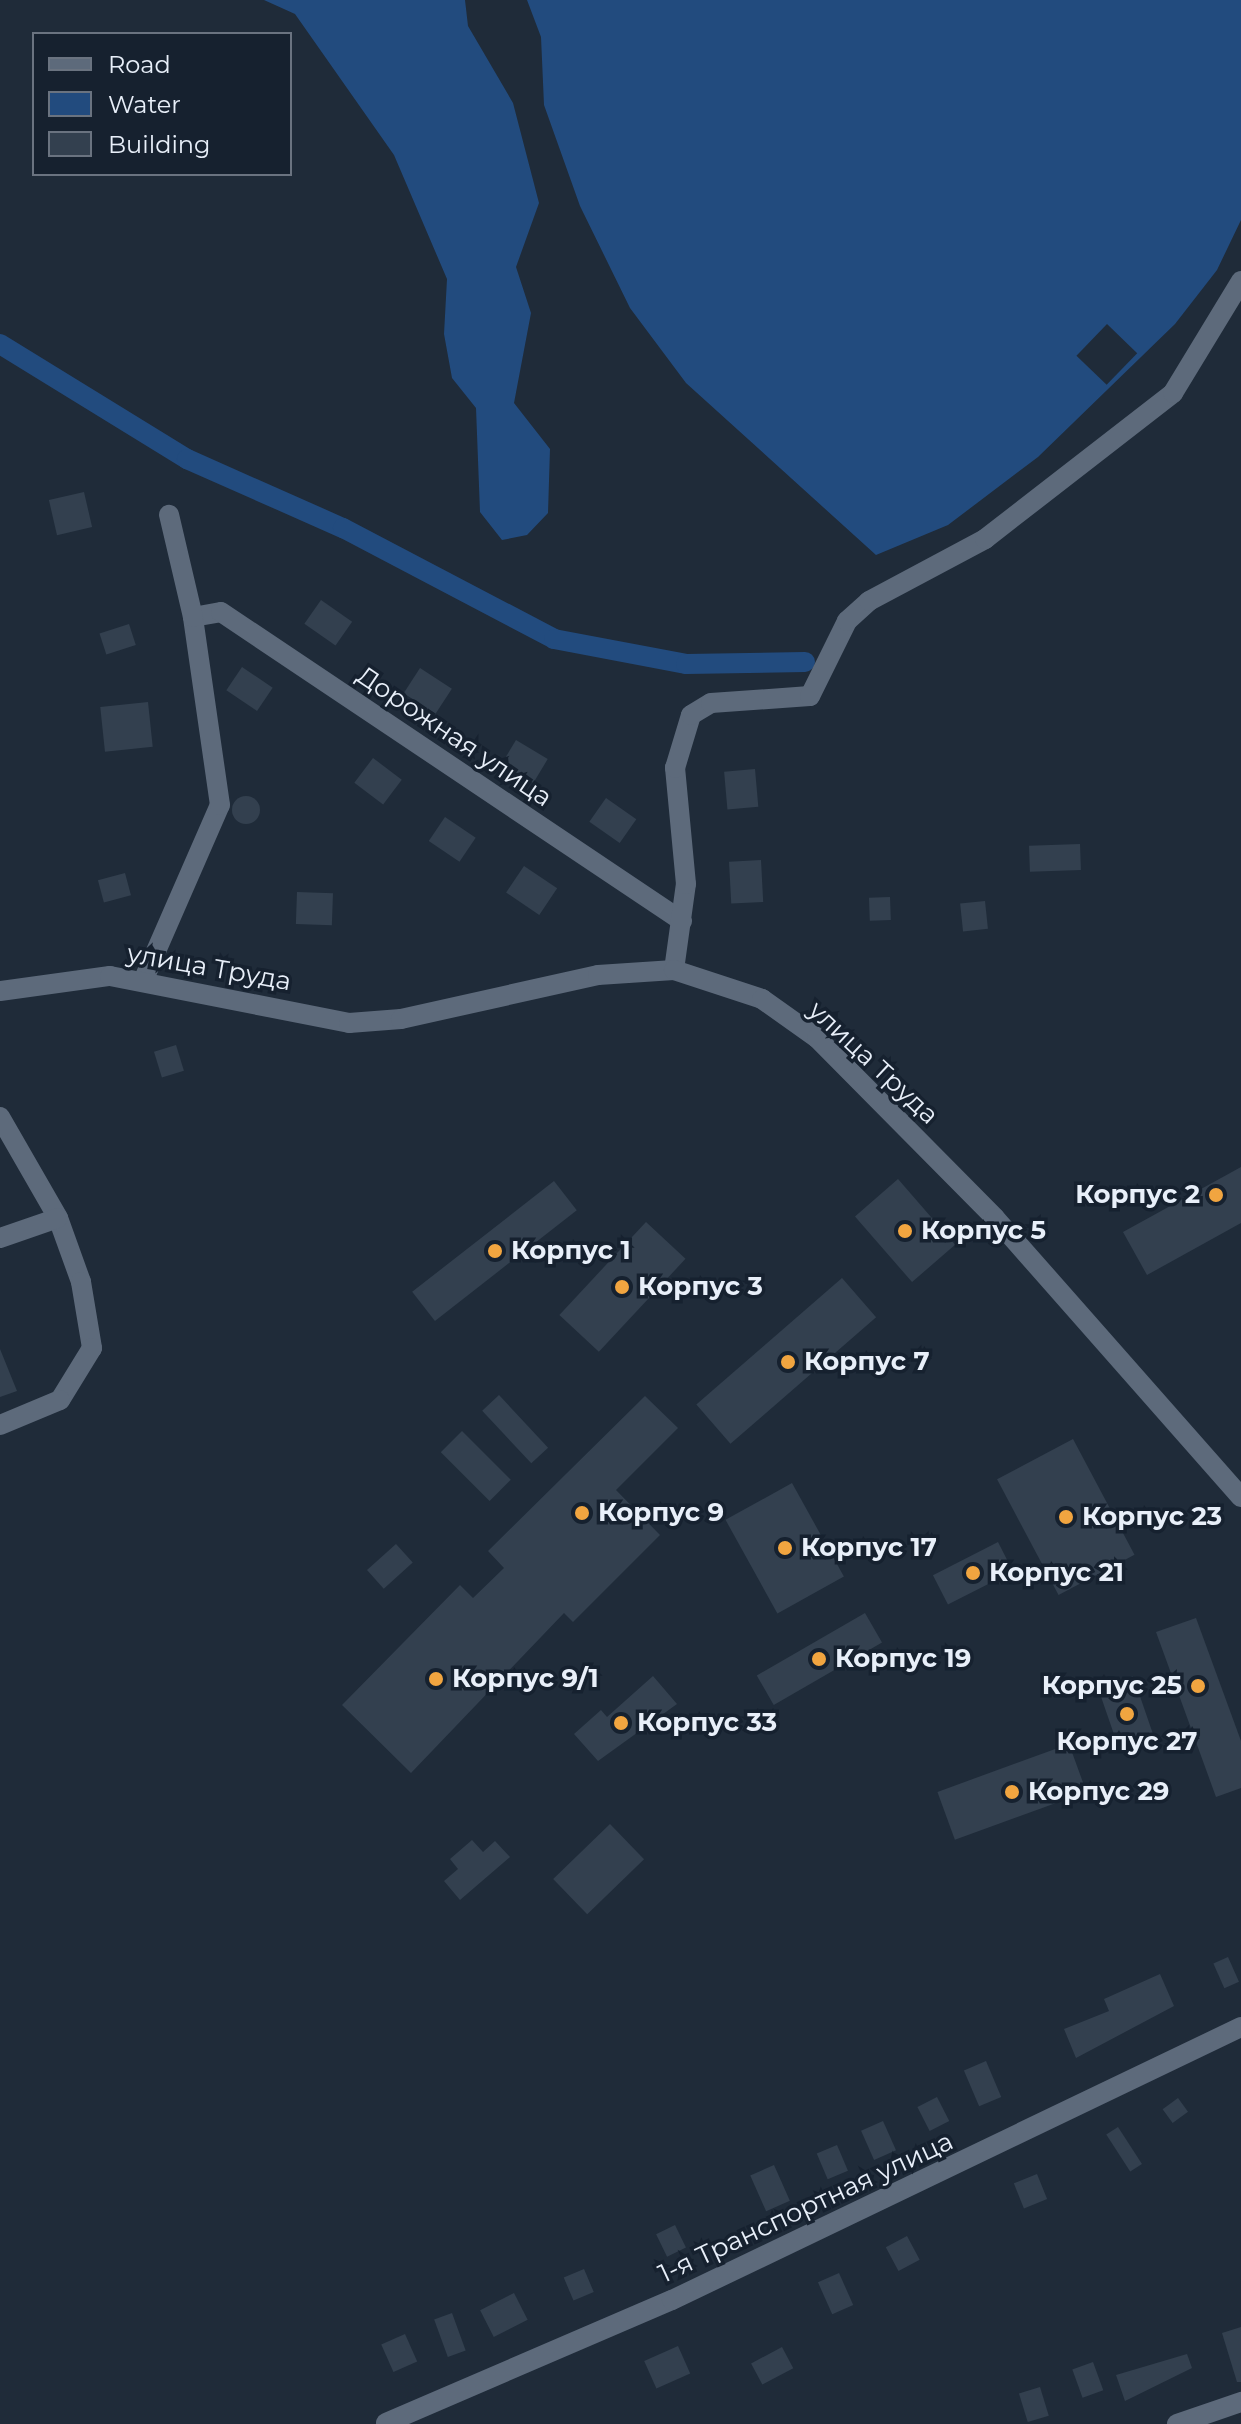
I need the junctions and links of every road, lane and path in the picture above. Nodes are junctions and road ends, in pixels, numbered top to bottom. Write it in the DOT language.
graph roads {
  1 [pos="1241,281"];
  2 [pos="169,515"];
  3 [pos="193,617"];
  4 [pos="682,921"];
  5 [pos="674,970"];
  6 [pos="143,981"];
  7 [pos="0,991"];
  8 [pos="0,1117"];
  9 [pos="58,1218"];
  10 [pos="0,1238"];
  11 [pos="0,1425"];
  12 [pos="1241,1497"];
  13 [pos="1241,2027"];
  14 [pos="1241,2402"];
  15 [pos="386,2423"];
  16 [pos="1177,2424"];
  1 -- 4 [label="street"];
  2 -- 3 [label="street"];
  3 -- 4 [label="street, Дорожная улица"];
  3 -- 6 [label="street"];
  4 -- 5 [label="street"];
  5 -- 6 [label="street, улица Труда"];
  5 -- 12 [label="street, улица Труда"];
  6 -- 7 [label="street, улица Труда"];
  8 -- 9 [label="street"];
  9 -- 10 [label="street"];
  9 -- 11 [label="street"];
  13 -- 15 [label="street, 1-я Транспортная улица"];
  14 -- 16 [label="street"];
}
